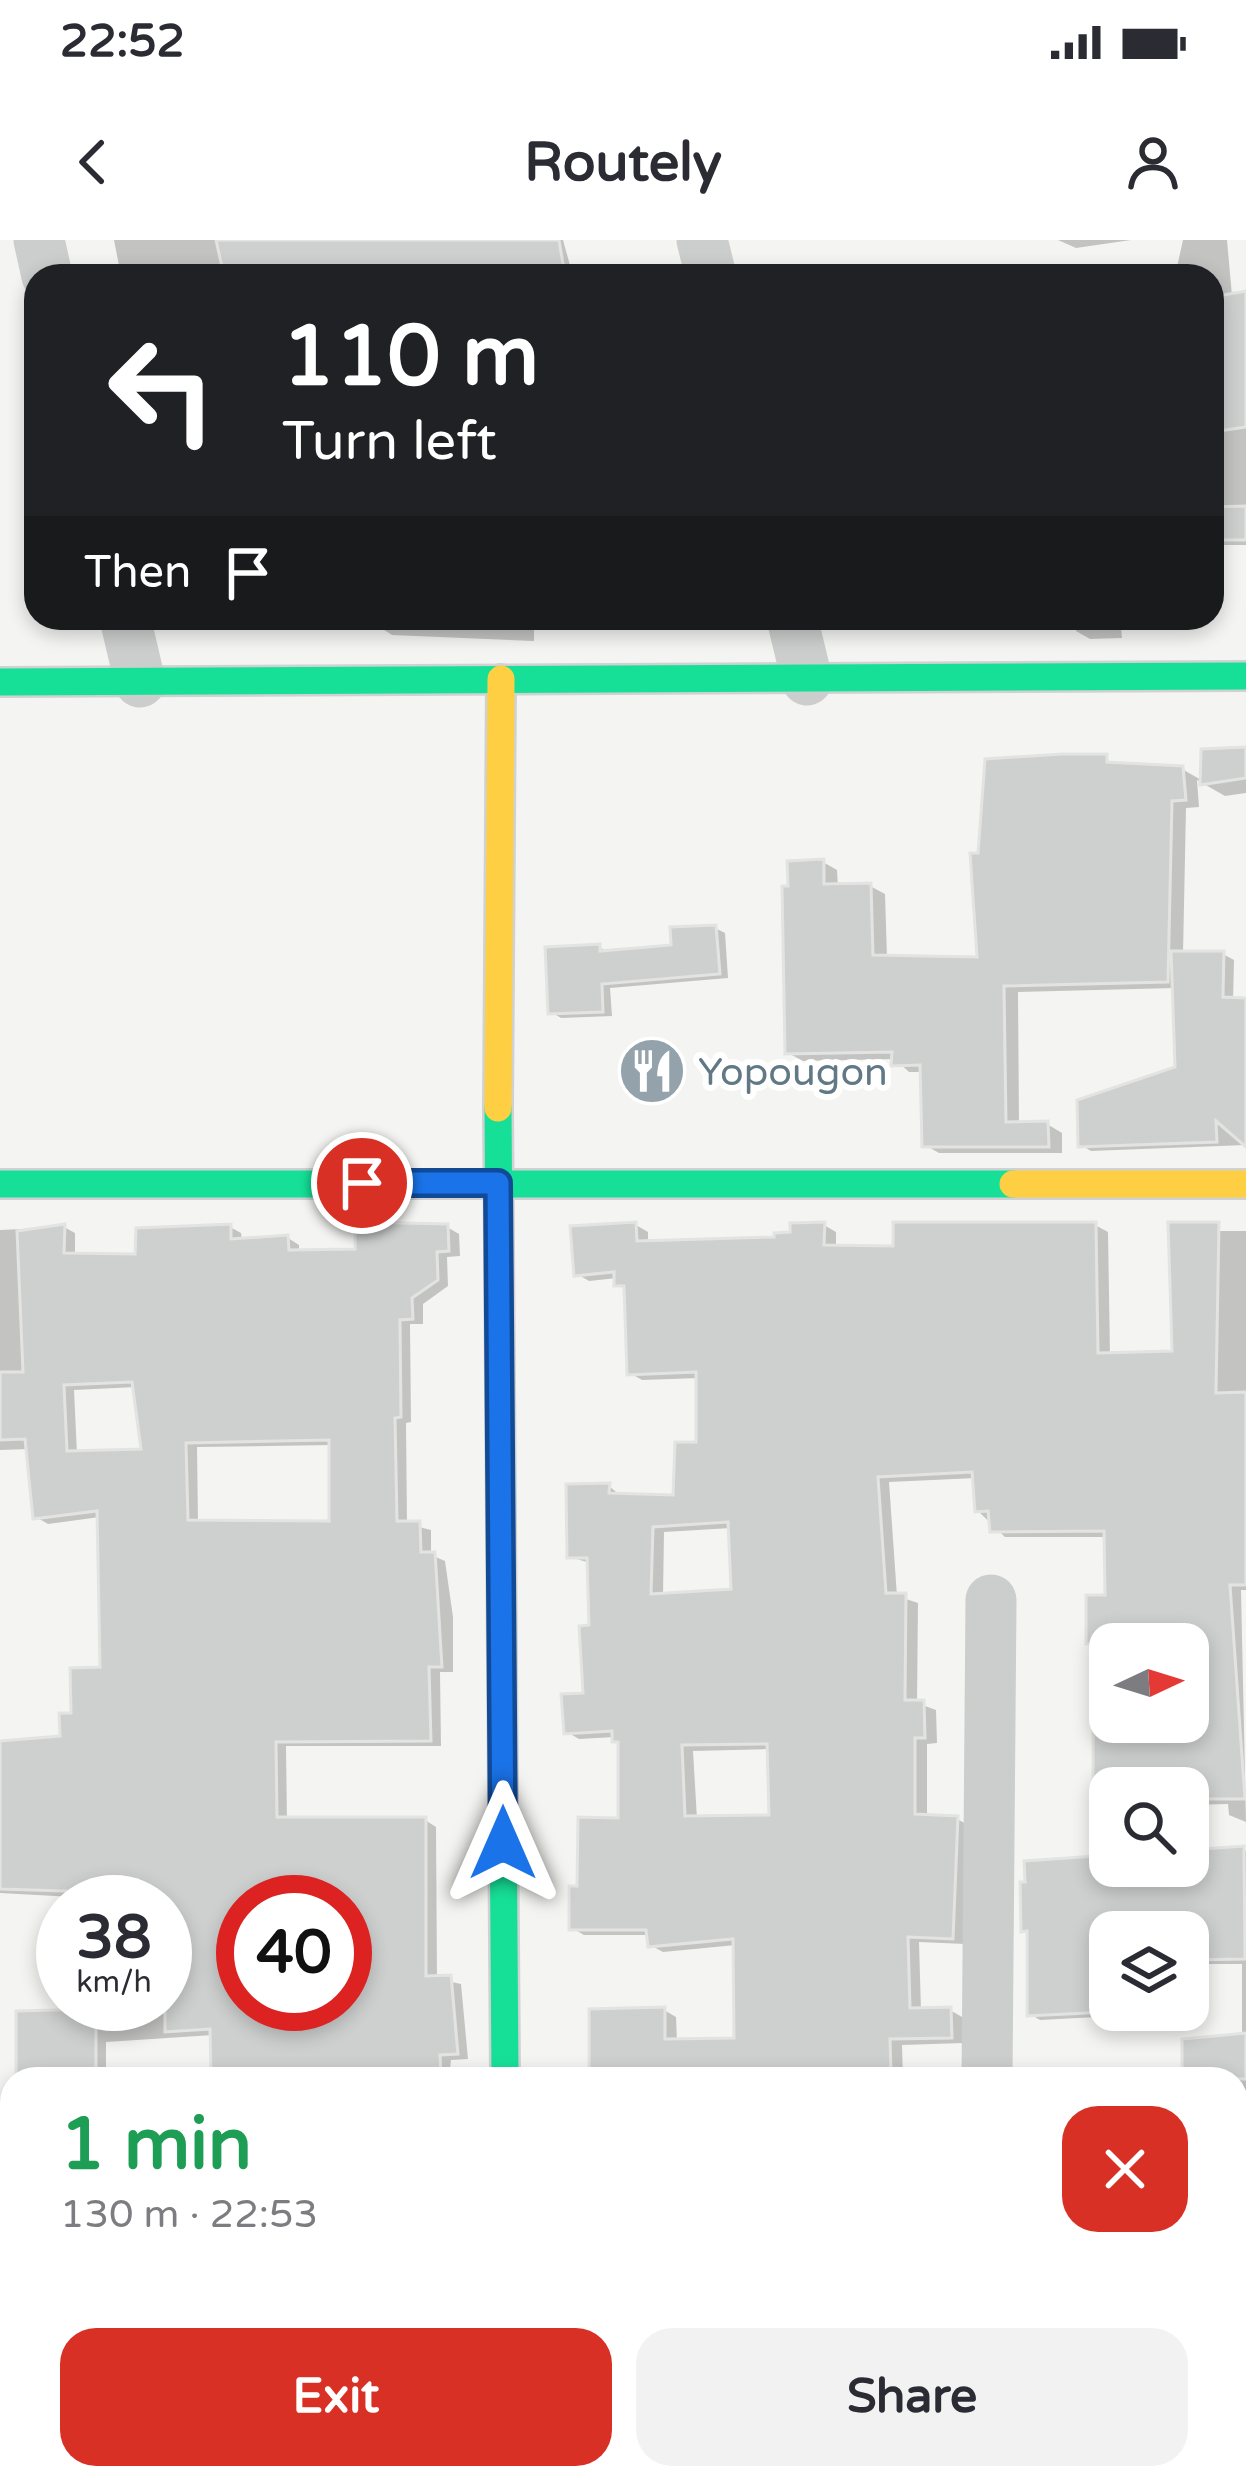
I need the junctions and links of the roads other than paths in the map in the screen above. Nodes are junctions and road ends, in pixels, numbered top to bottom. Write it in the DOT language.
graph roads {
  1 [pos="128,630"];
  2 [pos="795,630"];
  3 [pos="1246,676"];
  4 [pos="502,679"];
  5 [pos="807,680"];
  6 [pos="0,682"];
  7 [pos="140,682"];
  8 [pos="498,1183"];
  9 [pos="0,1184"];
  10 [pos="1246,1184"];
  11 [pos="991,1600"];
  12 [pos="506,2067"];
  13 [pos="987,2067"];
  1 -- 7 [label="street"];
  2 -- 5 [label="street"];
  3 -- 5 [label="street"];
  4 -- 5 [label="street"];
  4 -- 7 [label="street"];
  4 -- 8 [label="street"];
  6 -- 7 [label="street"];
  8 -- 9 [label="street"];
  8 -- 10 [label="street"];
  8 -- 12 [label="street"];
  11 -- 13 [label="street"];
}
